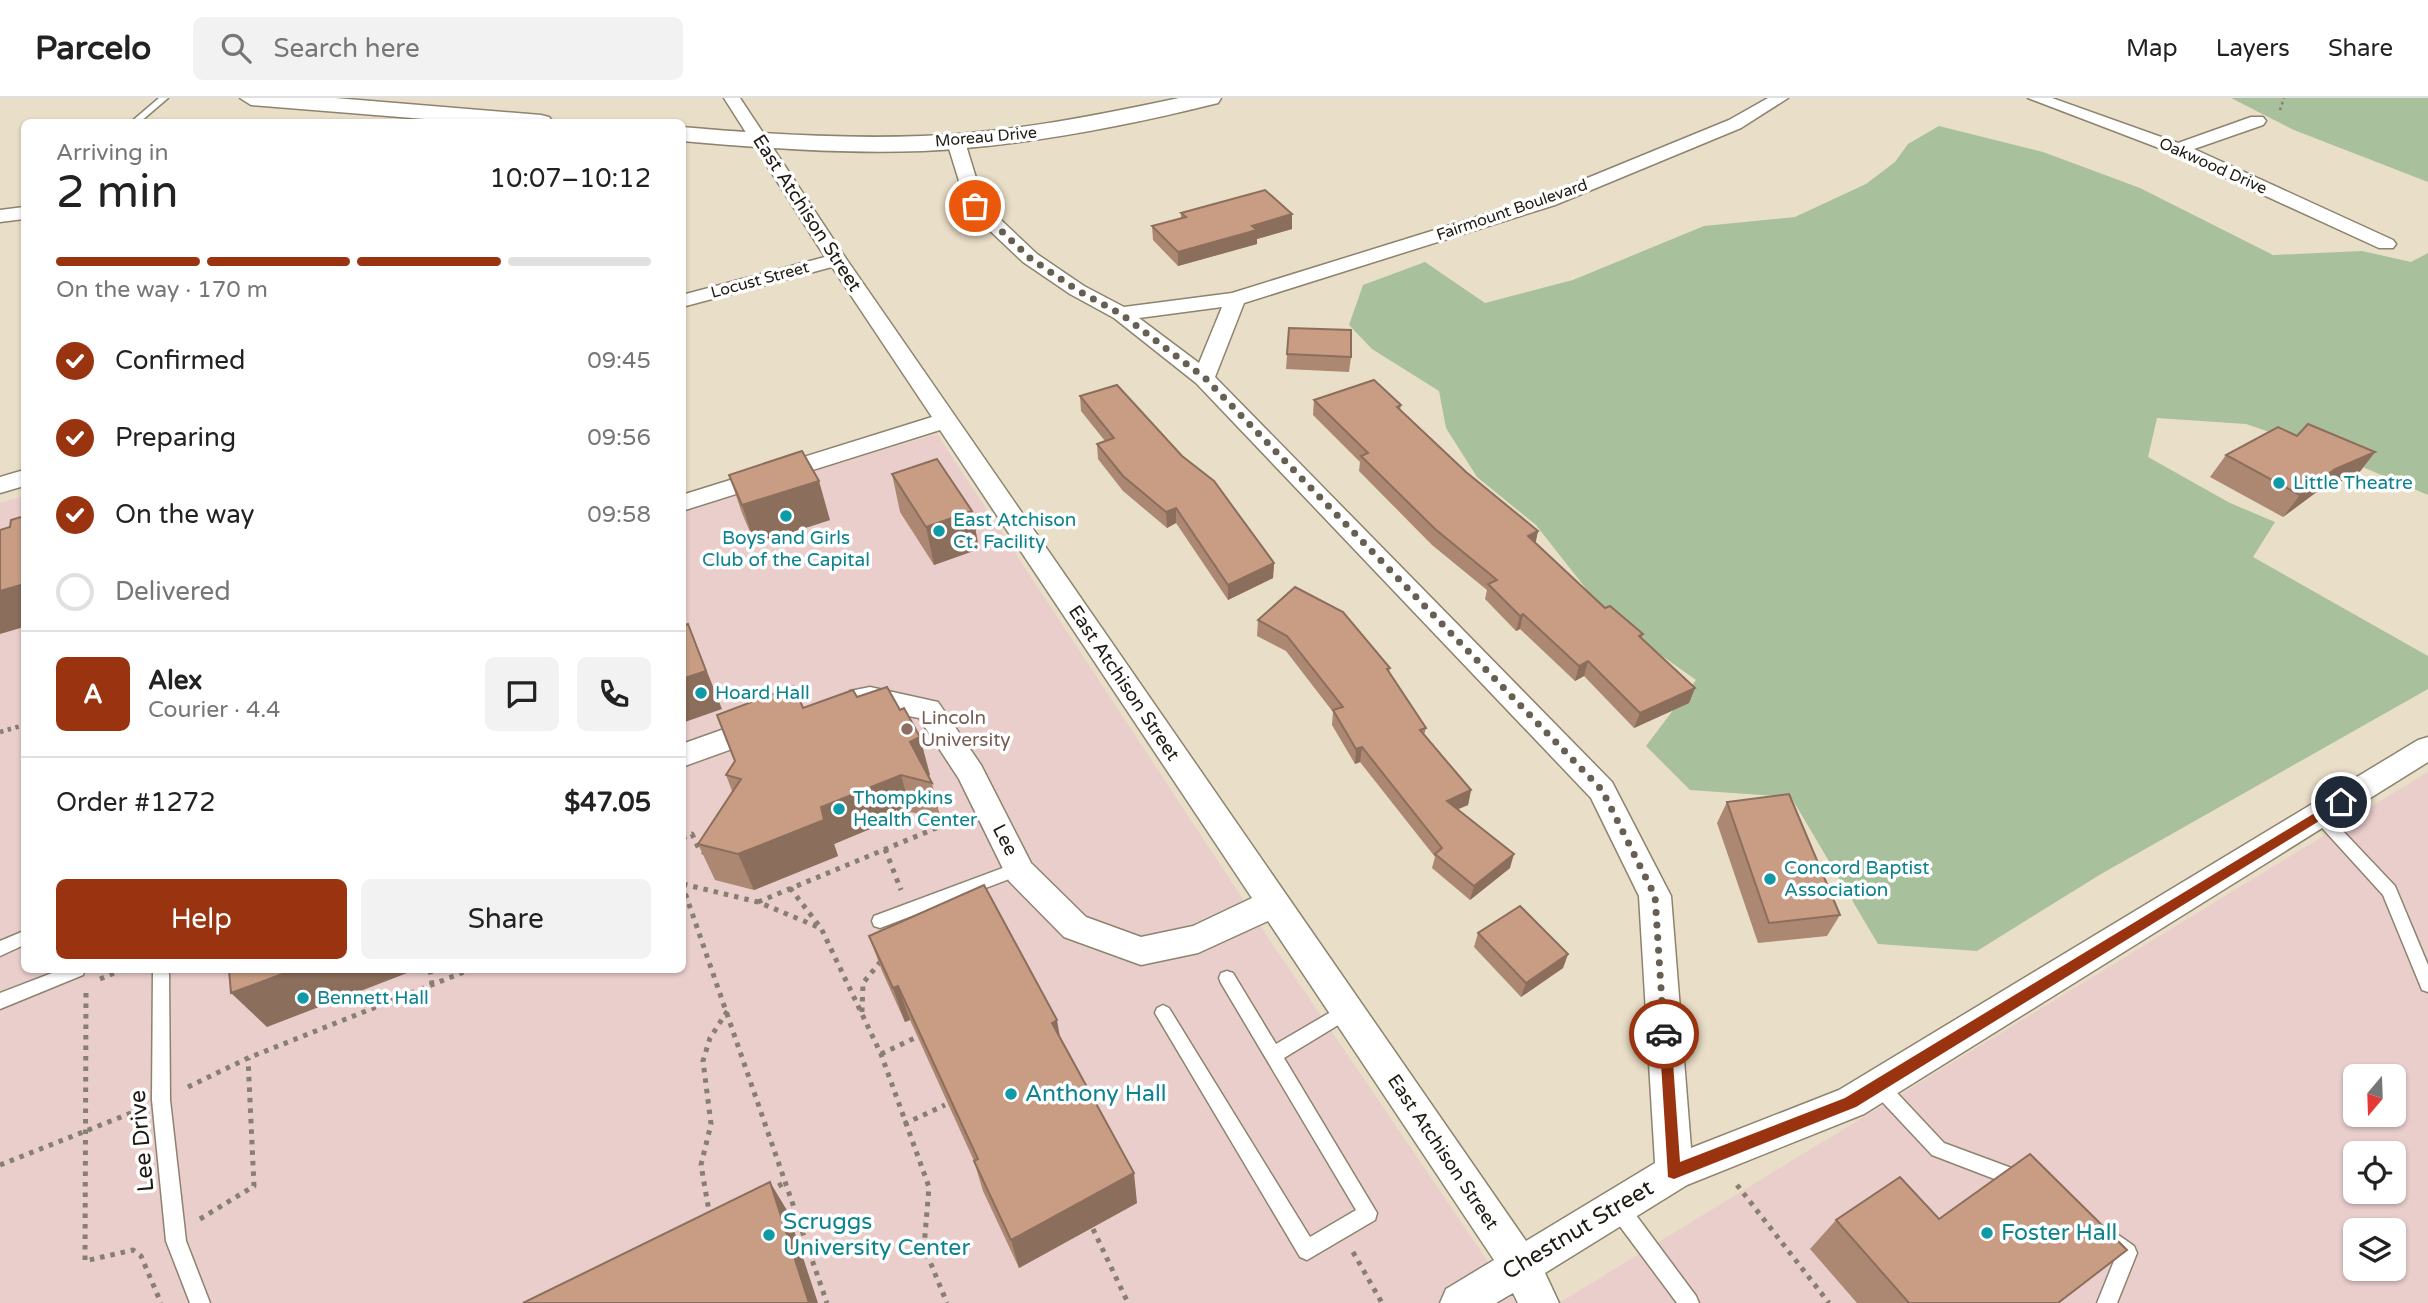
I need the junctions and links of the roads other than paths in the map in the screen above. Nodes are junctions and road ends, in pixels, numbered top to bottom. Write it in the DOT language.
graph roads {
  1 [pos="164,98"];
  2 [pos="251,98"];
  3 [pos="732,98"];
  4 [pos="1209,98"];
  5 [pos="1780,98"];
  6 [pos="2036,98"];
  7 [pos="139,119"];
  8 [pos="505,119"];
  9 [pos="2257,121"];
  10 [pos="686,134"];
  11 [pos="759,141"];
  12 [pos="956,142"];
  13 [pos="2178,149"];
  14 [pos="21,213"];
  15 [pos="0,215"];
  16 [pos="2386,244"];
  17 [pos="837,260"];
  18 [pos="1235,299"];
  19 [pos="686,300"];
  20 [pos="1121,314"];
  21 [pos="1205,378"];
  22 [pos="947,420"];
  23 [pos="21,479"];
  24 [pos="0,485"];
  25 [pos="686,502"];
  26 [pos="827,702"];
  27 [pos="788,717"];
  28 [pos="2428,748"];
  29 [pos="686,755"];
  30 [pos="2319,815"];
  31 [pos="1019,868"];
  32 [pos="1273,904"];
  33 [pos="880,921"];
  34 [pos="21,939"];
  35 [pos="0,949"];
  36 [pos="70,973"];
  37 [pos="160,973"];
  38 [pos="1227,978"];
  39 [pos="2428,985"];
  40 [pos="0,1001"];
  41 [pos="1347,1011"];
  42 [pos="1163,1013"];
  43 [pos="1273,1055"];
  44 [pos="1878,1085"];
  45 [pos="1674,1172"];
  46 [pos="2036,1186"];
  47 [pos="1617,1206"];
  48 [pos="2098,1228"];
  49 [pos="1520,1265"];
  50 [pos="200,1303"];
  51 [pos="1460,1303"];
  52 [pos="1539,1303"];
  53 [pos="1689,1303"];
  54 [pos="2107,1303"];
  1 -- 7 [label="lane"];
  2 -- 8 [label="main road"];
  3 -- 11 [label="street, East Atchison Street"];
  4 -- 12 [label="main road, Moreau Drive"];
  5 -- 18 [label="street, Fairmount Boulevard"];
  6 -- 13 [label="street, Oakwood Drive"];
  9 -- 13 [label="street"];
  10 -- 11 [label="main road, Moreau Drive"];
  11 -- 12 [label="main road, Moreau Drive"];
  11 -- 17 [label="street, East Atchison Street"];
  12 -- 20 [label="street"];
  13 -- 16 [label="street, Oakwood Drive"];
  14 -- 15 [label="street"];
  17 -- 19 [label="street, Locust Street"];
  17 -- 22 [label="street, East Atchison Street"];
  18 -- 20 [label="street, Fairmount Boulevard"];
  18 -- 21 [label="street"];
  20 -- 21 [label="street"];
  21 -- 45 [label="street"];
  22 -- 25 [label="street"];
  22 -- 32 [label="street, East Atchison Street"];
  23 -- 24 [label="street"];
  26 -- 31 [label="street, Lee"];
  27 -- 29 [label="street"];
  28 -- 30 [label="street, Chestnut Street"];
  30 -- 39 [label="lane"];
  30 -- 44 [label="street, Chestnut Street"];
  31 -- 32 [label="street, Lee"];
  31 -- 33 [label="lane"];
  32 -- 41 [label="street, East Atchison Street"];
  34 -- 35 [label="lane"];
  36 -- 40 [label="lane"];
  37 -- 50 [label="lane, Lee Drive"];
  38 -- 43 [label="lane"];
  41 -- 43 [label="lane"];
  41 -- 49 [label="street, East Atchison Street"];
  42 -- 43 [label="lane"];
  44 -- 45 [label="street, Chestnut Street"];
  44 -- 46 [label="lane"];
  45 -- 47 [label="street, Chestnut Street"];
  47 -- 49 [label="street, Chestnut Street"];
  47 -- 53 [label="lane"];
  48 -- 54 [label="lane"];
  49 -- 51 [label="street, Chestnut Street"];
  49 -- 52 [label="street, East Atchison Street"];
}
